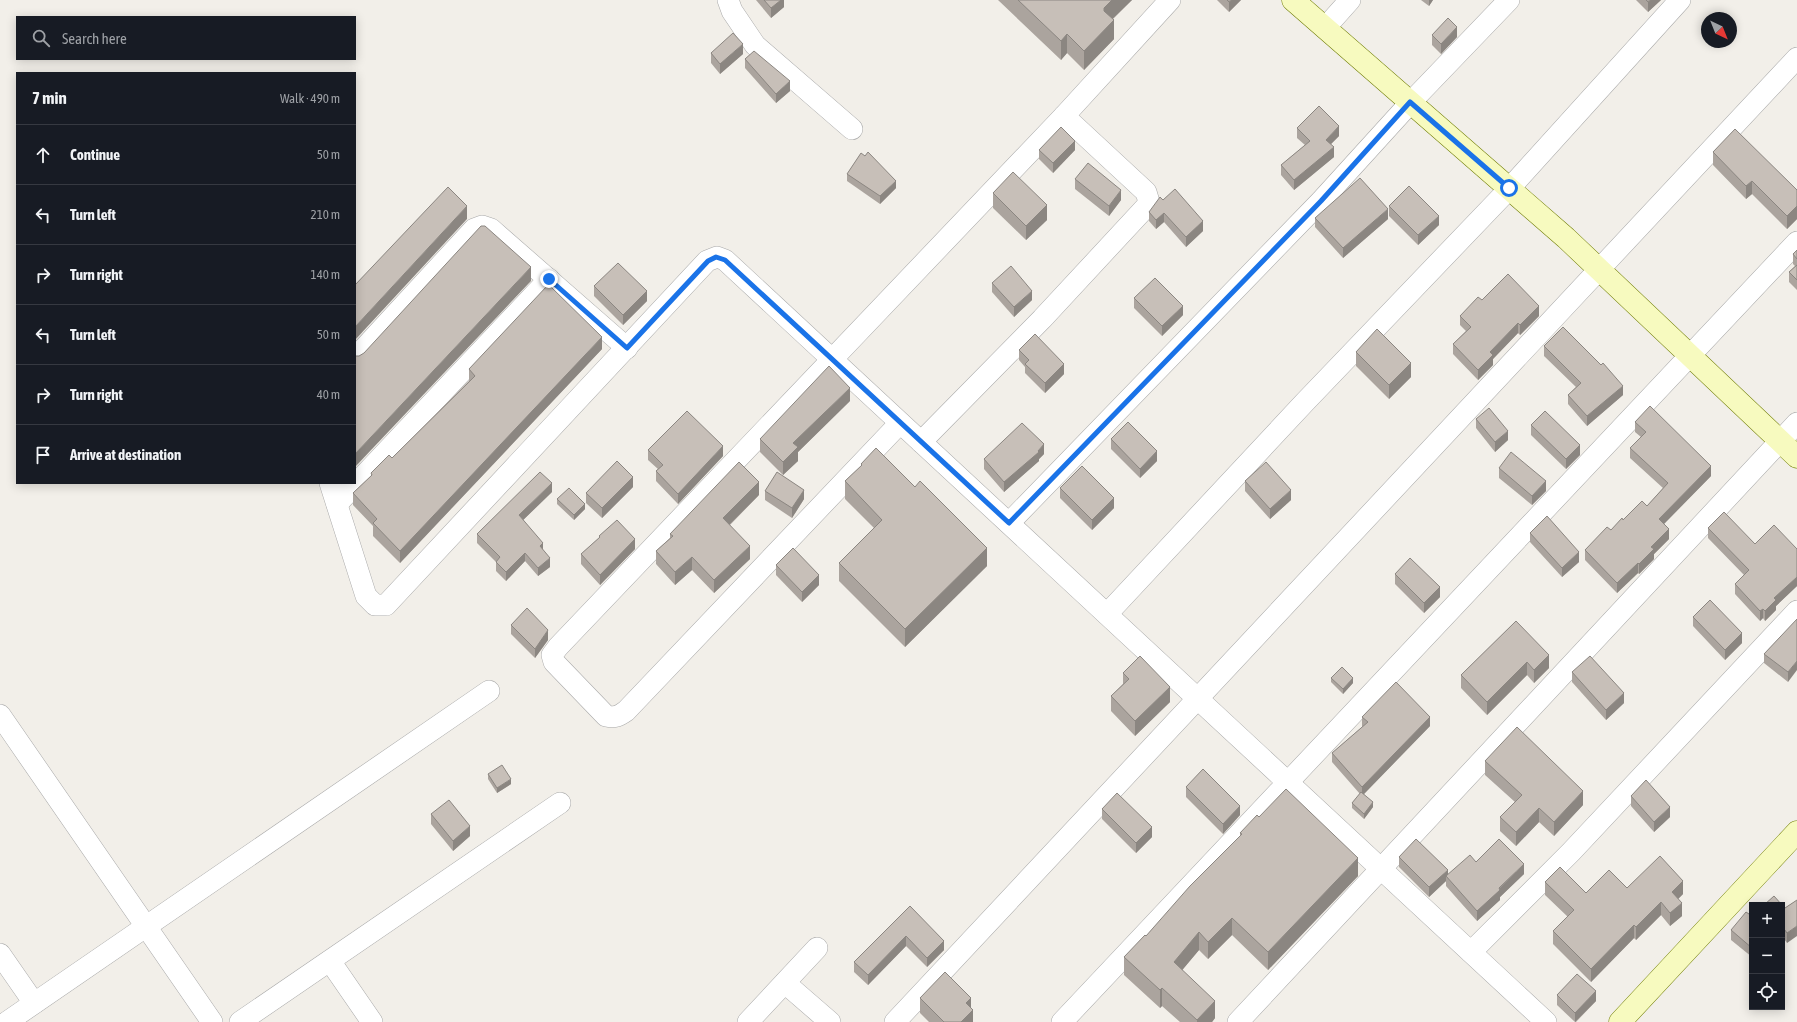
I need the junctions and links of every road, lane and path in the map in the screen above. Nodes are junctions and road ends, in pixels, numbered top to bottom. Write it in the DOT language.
graph roads {
  1 [pos="728,0"];
  2 [pos="1170,0"];
  3 [pos="1293,0"];
  4 [pos="1350,0"];
  5 [pos="1509,0"];
  6 [pos="1680,0"];
  7 [pos="1325,28"];
  8 [pos="1797,58"];
  9 [pos="1410,102"];
  10 [pos="1064,116"];
  11 [pos="852,129"];
  12 [pos="1509,188"];
  13 [pos="1797,242"];
  14 [pos="1599,270"];
  15 [pos="549,279"];
  16 [pos="627,348"];
  17 [pos="1690,356"];
  18 [pos="356,357"];
  19 [pos="832,359"];
  20 [pos="900,423"];
  21 [pos="1797,423"];
  22 [pos="1780,441"];
  23 [pos="921,442"];
  24 [pos="1797,457"];
  25 [pos="330,484"];
  26 [pos="356,484"];
  27 [pos="356,484"];
  28 [pos="337,504"];
  29 [pos="1009,523"];
  30 [pos="1797,611"];
  31 [pos="1107,614"];
  32 [pos="489,691"];
  33 [pos="1198,699"];
  34 [pos="0,715"];
  35 [pos="1288,782"];
  36 [pos="560,803"];
  37 [pos="1797,832"];
  38 [pos="1381,869"];
  39 [pos="146,926"];
  40 [pos="817,948"];
  41 [pos="1471,952"];
  42 [pos="0,954"];
  43 [pos="330,961"];
  44 [pos="785,983"];
  45 [pos="34,1003"];
  46 [pos="7,1022"];
  47 [pos="212,1022"];
  48 [pos="240,1022"];
  49 [pos="372,1022"];
  50 [pos="748,1022"];
  51 [pos="830,1022"];
  52 [pos="895,1022"];
  53 [pos="1062,1022"];
  54 [pos="1238,1022"];
  55 [pos="1546,1022"];
  56 [pos="1620,1022"];
  1 -- 11 [label="street"];
  2 -- 10 [label="street"];
  3 -- 7 [label="street"];
  4 -- 7 [label="street"];
  5 -- 9 [label="street"];
  6 -- 12 [label="street"];
  7 -- 9 [label="street"];
  8 -- 14 [label="street"];
  9 -- 12 [label="street"];
  9 -- 29 [label="street"];
  10 -- 19 [label="street"];
  10 -- 23 [label="street"];
  12 -- 14 [label="street"];
  12 -- 31 [label="street"];
  13 -- 17 [label="street"];
  14 -- 17 [label="street"];
  14 -- 33 [label="street"];
  15 -- 16 [label="street"];
  15 -- 18 [label="street"];
  15 -- 26 [label="street"];
  16 -- 19 [label="street"];
  16 -- 28 [label="street"];
  17 -- 22 [label="street"];
  17 -- 35 [label="street"];
  19 -- 20 [label="street"];
  19 -- 20 [label="street"];
  20 -- 23 [label="street"];
  21 -- 22 [label="street"];
  22 -- 24 [label="street"];
  22 -- 38 [label="street"];
  23 -- 29 [label="street"];
  25 -- 28 [label="street"];
  27 -- 28 [label="street"];
  29 -- 31 [label="street"];
  30 -- 41 [label="street"];
  31 -- 33 [label="street"];
  32 -- 39 [label="street"];
  33 -- 35 [label="street"];
  33 -- 52 [label="street"];
  34 -- 39 [label="street"];
  35 -- 38 [label="street"];
  35 -- 53 [label="street"];
  36 -- 43 [label="street"];
  37 -- 56 [label="street"];
  38 -- 41 [label="street"];
  38 -- 54 [label="street"];
  39 -- 45 [label="street"];
  39 -- 47 [label="street"];
  40 -- 44 [label="street"];
  41 -- 55 [label="street"];
  42 -- 45 [label="street"];
  43 -- 48 [label="street"];
  43 -- 49 [label="street"];
  44 -- 50 [label="street"];
  44 -- 51 [label="street"];
  45 -- 46 [label="street"];
}
